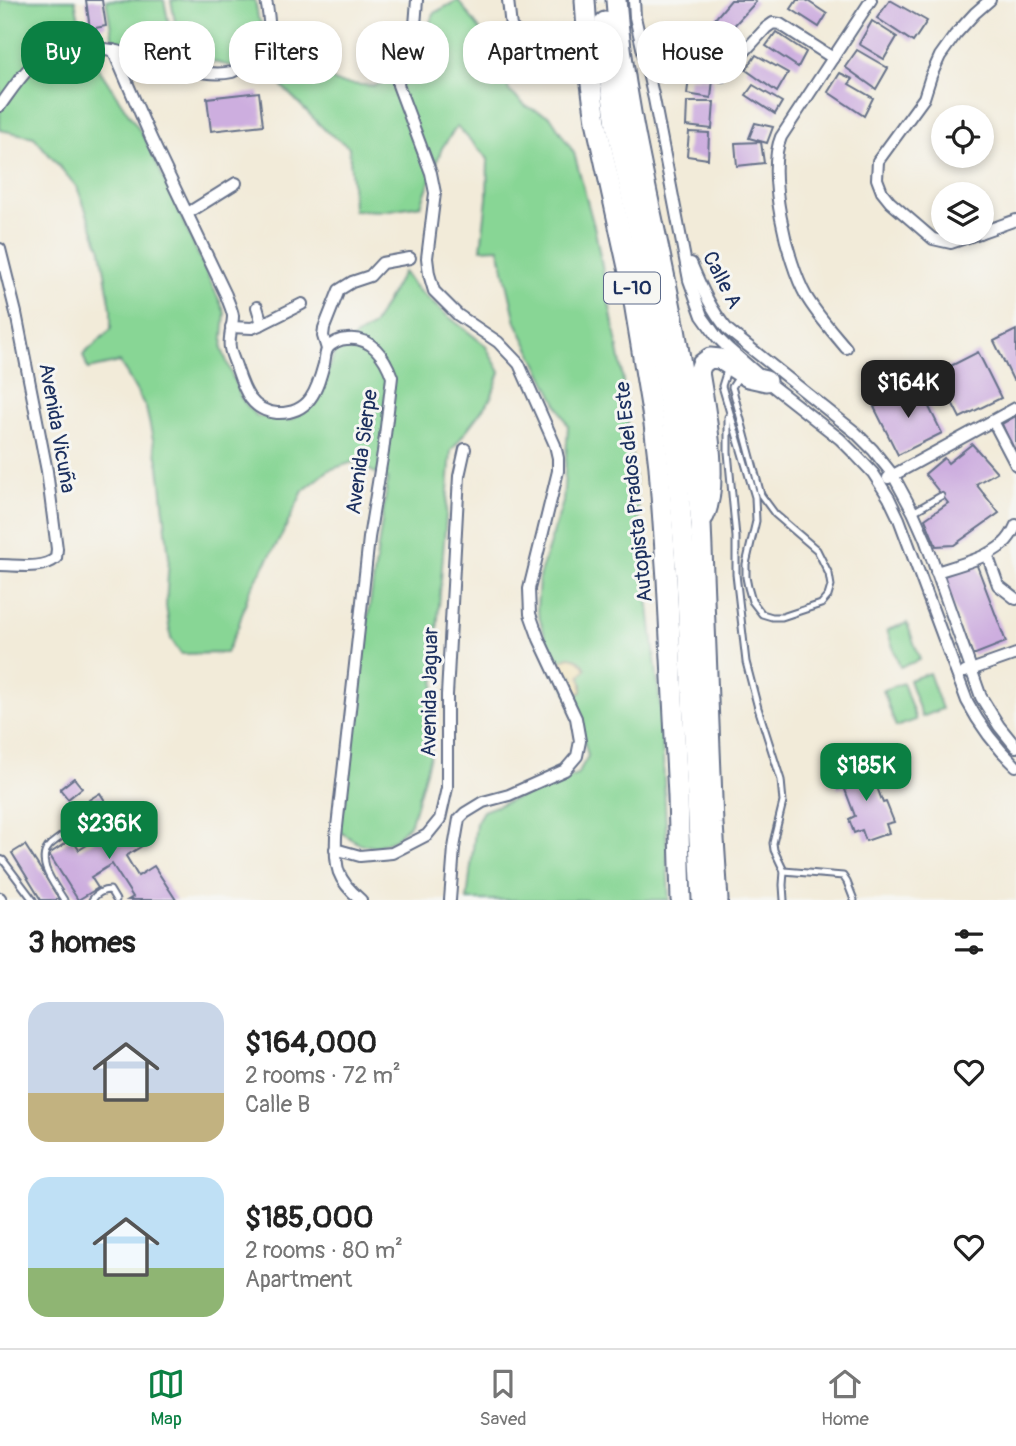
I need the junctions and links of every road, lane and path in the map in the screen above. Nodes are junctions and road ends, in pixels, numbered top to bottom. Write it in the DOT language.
graph roads {
  1 [pos="266,0"];
  2 [pos="417,0"];
  3 [pos="508,0"];
  4 [pos="585,0"];
  5 [pos="604,0"];
  6 [pos="616,0"];
  7 [pos="634,0"];
  8 [pos="871,0"];
  9 [pos="990,0"];
  10 [pos="510,21"];
  11 [pos="747,49"];
  12 [pos="113,50"];
  13 [pos="833,58"];
  14 [pos="0,106"];
  15 [pos="236,183"];
  16 [pos="188,213"];
  17 [pos="1016,220"];
  18 [pos="994,228"];
  19 [pos="931,237"];
  20 [pos="682,241"];
  21 [pos="0,249"];
  22 [pos="410,258"];
  23 [pos="302,304"];
  24 [pos="257,307"];
  25 [pos="262,324"];
  26 [pos="232,327"];
  27 [pos="846,348"];
  28 [pos="327,349"];
  29 [pos="736,368"];
  30 [pos="766,381"];
  31 [pos="1016,408"];
  32 [pos="728,410"];
  33 [pos="993,421"];
  34 [pos="465,449"];
  35 [pos="1016,465"];
  36 [pos="893,475"];
  37 [pos="880,484"];
  38 [pos="941,496"];
  39 [pos="913,512"];
  40 [pos="701,524"];
  41 [pos="1016,525"];
  42 [pos="987,554"];
  43 [pos="0,565"];
  44 [pos="936,572"];
  45 [pos="736,574"];
  46 [pos="746,577"];
  47 [pos="676,578"];
  48 [pos="1016,599"];
  49 [pos="1016,654"];
  50 [pos="971,670"];
  51 [pos="956,675"];
  52 [pos="1016,747"];
  53 [pos="1016,766"];
  54 [pos="77,825"];
  55 [pos="335,849"];
  56 [pos="0,859"];
  57 [pos="784,872"];
  58 [pos="33,900"];
  59 [pos="64,900"];
  60 [pos="92,900"];
  61 [pos="116,900"];
  62 [pos="361,900"];
  63 [pos="450,900"];
  64 [pos="681,900"];
  65 [pos="702,900"];
  66 [pos="718,900"];
  67 [pos="784,900"];
  68 [pos="854,900"];
  1 -- 12 [label="street"];
  2 -- 63 [label="street"];
  3 -- 10 [label="street"];
  4 -- 47 [label="highway, Autopista Prados del Este / L-10"];
  5 -- 47 [label="highway, Autopista Prados del Este / L-10"];
  6 -- 40 [label="highway"];
  7 -- 20 [label="street"];
  8 -- 13 [label="street"];
  9 -- 19 [label="street"];
  11 -- 13 [label="street"];
  12 -- 14 [label="street"];
  12 -- 16 [label="street"];
  13 -- 27 [label="street"];
  15 -- 16 [label="street"];
  16 -- 26 [label="street"];
  17 -- 18 [label="street"];
  20 -- 30 [label="street, Calle A"];
  20 -- 36 [label="street, Calle A"];
  21 -- 43 [label="street, Avenida Vicuña"];
  22 -- 28 [label="street"];
  23 -- 25 [label="street"];
  24 -- 25 [label="street"];
  25 -- 26 [label="street"];
  26 -- 28 [label="street"];
  28 -- 55 [label="street, Avenida Sierpe"];
  29 -- 30 [label="highway"];
  29 -- 32 [label="lane"];
  29 -- 40 [label="highway"];
  29 -- 46 [label="lane"];
  30 -- 37 [label="street, Calle A"];
  31 -- 33 [label="street"];
  32 -- 45 [label="lane"];
  32 -- 46 [label="lane"];
  33 -- 35 [label="street"];
  33 -- 36 [label="street"];
  34 -- 55 [label="street, Avenida Jaguar"];
  36 -- 37 [label="street"];
  36 -- 39 [label="street, Calle A"];
  37 -- 51 [label="street, Calle A"];
  38 -- 39 [label="lane"];
  39 -- 44 [label="street, Calle A"];
  40 -- 66 [label="highway"];
  41 -- 42 [label="street"];
  42 -- 44 [label="street"];
  42 -- 48 [label="street"];
  44 -- 50 [label="street, Calle A"];
  45 -- 46 [label="lane"];
  45 -- 57 [label="lane"];
  47 -- 64 [label="highway, Autopista Prados del Este / L-10"];
  47 -- 65 [label="highway, Autopista Prados del Este / L-10"];
  49 -- 50 [label="street"];
  50 -- 51 [label="street"];
  50 -- 52 [label="street, Calle A"];
  51 -- 53 [label="street, Calle A"];
  54 -- 59 [label="lane"];
  55 -- 62 [label="street, Avenida Sierpe"];
  56 -- 58 [label="lane"];
  57 -- 67 [label="lane"];
  57 -- 68 [label="lane"];
  60 -- 61 [label="lane"];
}
